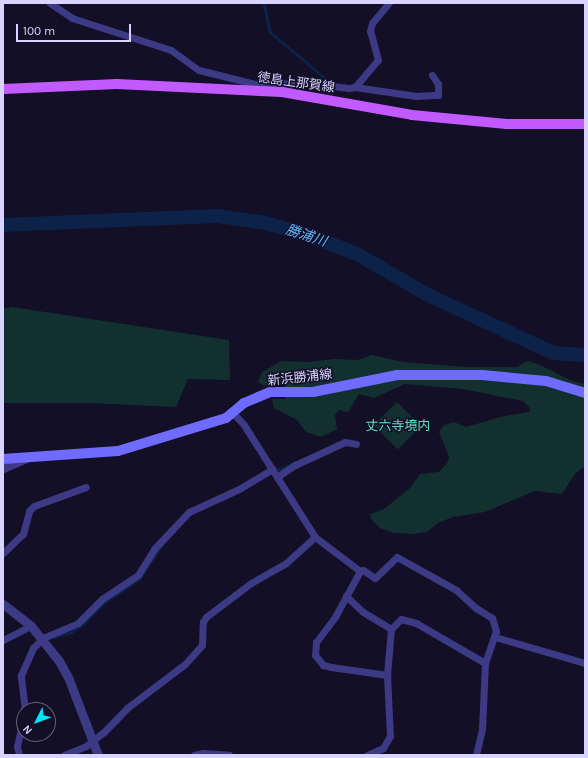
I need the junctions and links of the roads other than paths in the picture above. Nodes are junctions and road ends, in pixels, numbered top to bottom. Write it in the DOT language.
graph roads {
  1 [pos="50,3"];
  2 [pos="389,3"];
  3 [pos="432,75"];
  4 [pos="255,87"];
  5 [pos="355,87"];
  6 [pos="3,89"];
  7 [pos="585,124"];
  8 [pos="585,393"];
  9 [pos="233,413"];
  10 [pos="356,444"];
  11 [pos="29,457"];
  12 [pos="3,459"];
  13 [pos="3,468"];
  14 [pos="272,469"];
  15 [pos="277,477"];
  16 [pos="86,487"];
  17 [pos="315,537"];
  18 [pos="3,553"];
  19 [pos="360,571"];
  20 [pos="346,596"];
  21 [pos="3,604"];
  22 [pos="31,626"];
  23 [pos="391,629"];
  24 [pos="494,636"];
  25 [pos="43,638"];
  26 [pos="3,640"];
  27 [pos="485,663"];
  28 [pos="585,663"];
  29 [pos="387,675"];
  30 [pos="24,702"];
  31 [pos="92,741"];
  32 [pos="18,742"];
  33 [pos="18,755"];
  34 [pos="64,755"];
  35 [pos="98,755"];
  36 [pos="194,755"];
  37 [pos="229,755"];
  38 [pos="368,755"];
  39 [pos="476,755"];
  1 -- 4 [label="street"];
  2 -- 5 [label="street"];
  3 -- 5 [label="street"];
  4 -- 5 [label="street"];
  4 -- 6 [label="main road, 徳島上那賀線"];
  4 -- 7 [label="main road, 徳島上那賀線"];
  8 -- 9 [label="main road, 新浜勝浦線"];
  9 -- 11 [label="main road, 新浜勝浦線"];
  9 -- 14 [label="street"];
  10 -- 15 [label="street"];
  11 -- 12 [label="main road, 新浜勝浦線"];
  11 -- 13 [label="street"];
  14 -- 15 [label="street"];
  14 -- 25 [label="street"];
  15 -- 17 [label="street"];
  16 -- 18 [label="street"];
  17 -- 19 [label="street"];
  17 -- 31 [label="street"];
  19 -- 20 [label="street"];
  19 -- 24 [label="street"];
  20 -- 23 [label="street"];
  20 -- 29 [label="street"];
  21 -- 22 [label="street"];
  22 -- 25 [label="street"];
  22 -- 26 [label="street"];
  23 -- 27 [label="street"];
  23 -- 29 [label="street"];
  24 -- 27 [label="street"];
  24 -- 28 [label="street"];
  25 -- 30 [label="street"];
  25 -- 31 [label="street"];
  27 -- 39 [label="street"];
  29 -- 38 [label="street"];
  31 -- 34 [label="street"];
  31 -- 35 [label="street"];
  32 -- 33 [label="street"];
  36 -- 37 [label="street"];
}
